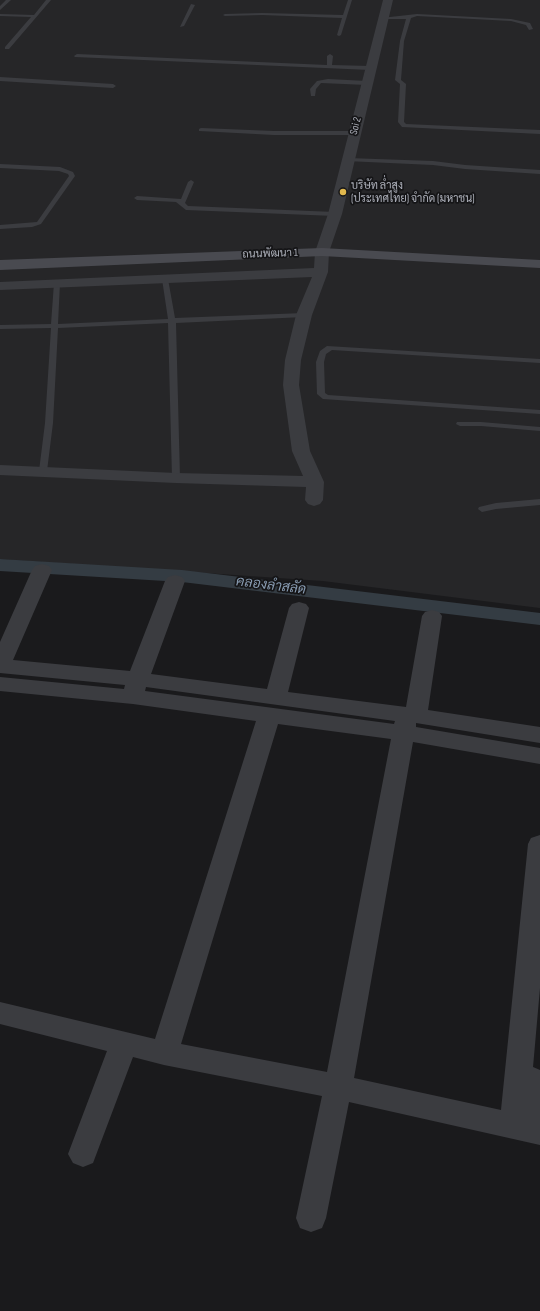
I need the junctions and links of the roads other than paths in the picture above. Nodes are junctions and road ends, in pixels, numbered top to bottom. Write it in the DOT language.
graph roads {
  1 [pos="9,0"];
  2 [pos="49,0"];
  3 [pos="350,0"];
  4 [pos="388,0"];
  5 [pos="193,5"];
  6 [pos="0,9"];
  7 [pos="0,15"];
  8 [pos="225,15"];
  9 [pos="34,16"];
  10 [pos="345,17"];
  11 [pos="409,17"];
  12 [pos="383,18"];
  13 [pos="182,26"];
  14 [pos="531,29"];
  15 [pos="339,35"];
  16 [pos="7,48"];
  17 [pos="167,51"];
  18 [pos="77,56"];
  19 [pos="330,56"];
  20 [pos="162,60"];
  21 [pos="329,66"];
  22 [pos="370,68"];
  23 [pos="0,79"];
  24 [pos="367,83"];
  25 [pos="113,86"];
  26 [pos="313,95"];
  27 [pos="201,130"];
  28 [pos="540,132"];
  29 [pos="354,133"];
  30 [pos="348,160"];
  31 [pos="0,166"];
  32 [pos="540,172"];
  33 [pos="191,182"];
  34 [pos="137,198"];
  35 [pos="182,203"];
  36 [pos="335,214"];
  37 [pos="0,227"];
  38 [pos="322,252"];
  39 [pos="540,264"];
  40 [pos="0,265"];
  41 [pos="321,272"];
  42 [pos="165,279"];
  43 [pos="57,283"];
  44 [pos="0,286"];
  45 [pos="304,315"];
  46 [pos="172,321"];
  47 [pos="54,326"];
  48 [pos="0,327"];
  49 [pos="540,361"];
  50 [pos="540,412"];
  51 [pos="460,424"];
  52 [pos="540,429"];
  53 [pos="0,470"];
  54 [pos="43,471"];
  55 [pos="176,478"];
  56 [pos="540,502"];
  57 [pos="482,509"];
  58 [pos="42,570"];
  59 [pos="175,581"];
  60 [pos="299,608"];
  61 [pos="432,616"];
  62 [pos="0,665"];
  63 [pos="0,684"];
  64 [pos="136,688"];
  65 [pos="272,706"];
  66 [pos="413,724"];
  67 [pos="540,735"];
  68 [pos="540,756"];
  69 [pos="540,844"];
  70 [pos="540,956"];
  71 [pos="0,1013"];
  72 [pos="124,1043"];
  73 [pos="164,1053"];
  74 [pos="344,1088"];
  75 [pos="528,1129"];
  76 [pos="83,1154"];
  77 [pos="311,1218"];
  1 -- 6 [label="lane"];
  2 -- 9 [label="lane"];
  3 -- 10 [label="lane"];
  4 -- 12 [label="street, Soi 2"];
  5 -- 13 [label="lane"];
  7 -- 9 [label="lane"];
  8 -- 10 [label="lane"];
  9 -- 16 [label="lane"];
  10 -- 15 [label="lane"];
  11 -- 12 [label="lane"];
  11 -- 14 [label="lane"];
  11 -- 28 [label="lane"];
  12 -- 22 [label="street, Soi 2"];
  17 -- 20 [label="lane"];
  18 -- 20 [label="lane"];
  19 -- 21 [label="lane"];
  20 -- 21 [label="lane"];
  21 -- 22 [label="lane"];
  22 -- 24 [label="street, Soi 2"];
  23 -- 25 [label="lane"];
  24 -- 26 [label="lane"];
  24 -- 29 [label="street, Soi 2"];
  27 -- 29 [label="lane"];
  29 -- 30 [label="street, Soi 2"];
  30 -- 32 [label="lane"];
  30 -- 36 [label="street, Soi 2"];
  31 -- 37 [label="lane"];
  33 -- 35 [label="lane"];
  34 -- 35 [label="lane"];
  35 -- 36 [label="lane"];
  36 -- 38 [label="street, Soi 2"];
  38 -- 39 [label="main road, ถนนพัฒนา 1"];
  38 -- 40 [label="main road, ถนนพัฒนา 1"];
  38 -- 41 [label="street, Soi 2"];
  41 -- 42 [label="street"];
  41 -- 45 [label="street, Soi 2"];
  42 -- 43 [label="street"];
  42 -- 46 [label="lane"];
  43 -- 44 [label="street"];
  43 -- 47 [label="lane"];
  45 -- 46 [label="lane"];
  45 -- 55 [label="street, Soi 2"];
  46 -- 47 [label="lane"];
  46 -- 55 [label="lane"];
  47 -- 48 [label="lane"];
  47 -- 54 [label="lane"];
  49 -- 50 [label="lane"];
  51 -- 52 [label="lane"];
  53 -- 54 [label="street"];
  54 -- 55 [label="street"];
  56 -- 57 [label="lane"];
  58 -- 62 [label="street"];
  59 -- 64 [label="street"];
  60 -- 65 [label="street"];
  61 -- 66 [label="street"];
  62 -- 64 [label="street"];
  63 -- 64 [label="street"];
  64 -- 65 [label="street"];
  65 -- 66 [label="street"];
  65 -- 73 [label="street"];
  66 -- 67 [label="street"];
  66 -- 68 [label="street"];
  66 -- 74 [label="street"];
  69 -- 75 [label="street"];
  70 -- 75 [label="street"];
  71 -- 72 [label="street"];
  72 -- 73 [label="street"];
  72 -- 76 [label="street"];
  73 -- 74 [label="street"];
  74 -- 75 [label="street"];
  74 -- 77 [label="street"];
}
